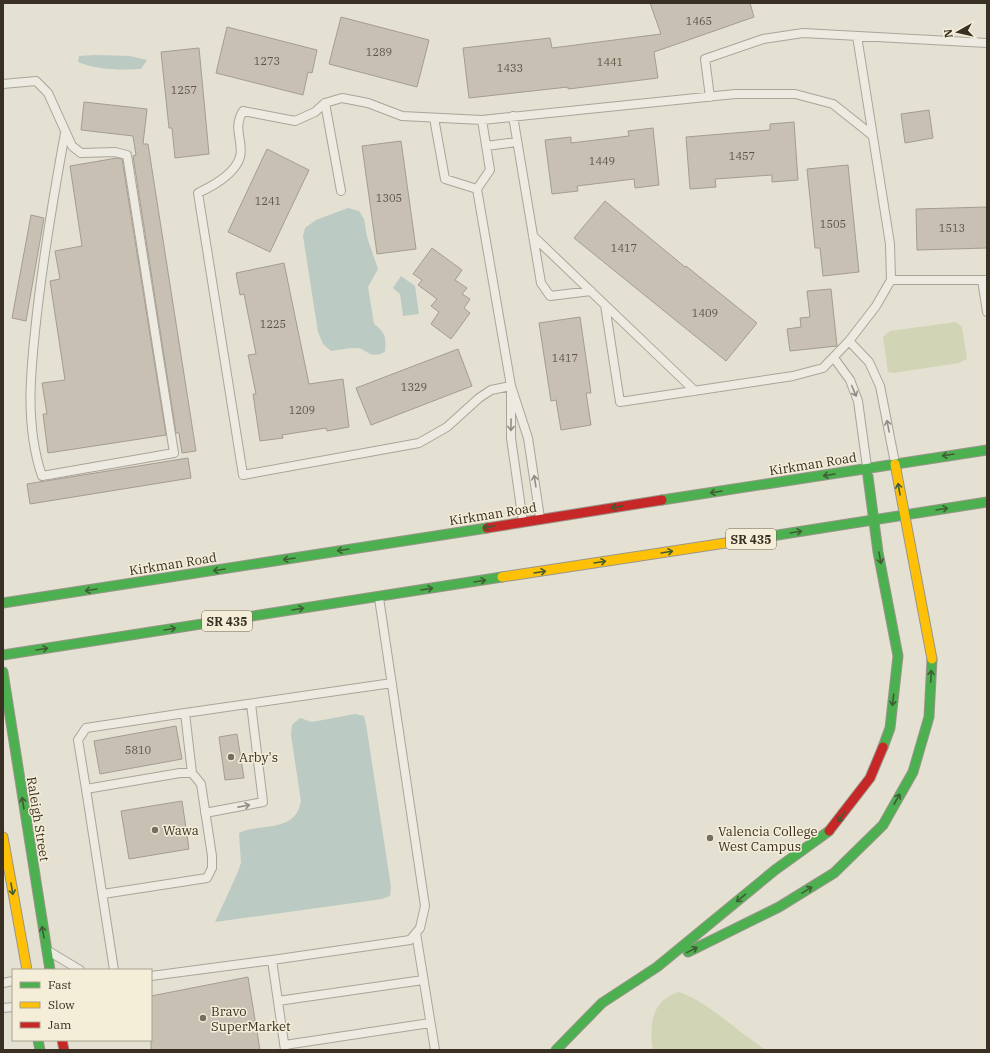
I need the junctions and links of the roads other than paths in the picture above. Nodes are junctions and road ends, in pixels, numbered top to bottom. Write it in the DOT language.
graph roads {
  1 [pos="857,36"];
  2 [pos="987,43"];
  3 [pos="3,84"];
  4 [pos="710,97"];
  5 [pos="325,103"];
  6 [pos="513,116"];
  7 [pos="434,118"];
  8 [pos="482,120"];
  9 [pos="65,133"];
  10 [pos="872,135"];
  11 [pos="517,142"];
  12 [pos="486,146"];
  13 [pos="478,189"];
  14 [pos="341,191"];
  15 [pos="533,236"];
  16 [pos="891,280"];
  17 [pos="984,280"];
  18 [pos="591,292"];
  19 [pos="605,305"];
  20 [pos="987,312"];
  21 [pos="849,340"];
  22 [pos="834,358"];
  23 [pos="511,386"];
  24 [pos="695,391"];
  25 [pos="987,450"];
  26 [pos="895,464"];
  27 [pos="867,469"];
  28 [pos="987,502"];
  29 [pos="904,515"];
  30 [pos="540,519"];
  31 [pos="874,519"];
  32 [pos="523,522"];
  33 [pos="379,597"];
  34 [pos="3,603"];
  35 [pos="3,655"];
  36 [pos="3,672"];
  37 [pos="392,683"];
  38 [pos="251,704"];
  39 [pos="185,713"];
  40 [pos="192,773"];
  41 [pos="86,789"];
  42 [pos="205,813"];
  43 [pos="3,837"];
  44 [pos="103,894"];
  45 [pos="416,933"];
  46 [pos="46,950"];
  47 [pos="272,960"];
  48 [pos="657,967"];
  49 [pos="27,969"];
  50 [pos="50,969"];
  51 [pos="78,969"];
  52 [pos="114,969"];
  53 [pos="152,976"];
  54 [pos="423,980"];
  55 [pos="278,1001"];
  56 [pos="430,1023"];
  57 [pos="285,1048"];
  58 [pos="434,1050"];
  59 [pos="556,1050"];
  1 -- 2 [label="lane"];
  1 -- 4 [label="lane"];
  1 -- 10 [label="lane"];
  3 -- 9 [label="lane"];
  4 -- 6 [label="lane"];
  4 -- 10 [label="lane"];
  5 -- 7 [label="lane"];
  5 -- 14 [label="lane"];
  5 -- 23 [label="lane"];
  6 -- 8 [label="lane"];
  6 -- 11 [label="lane"];
  7 -- 8 [label="lane"];
  7 -- 13 [label="lane"];
  8 -- 12 [label="lane"];
  9 -- 9 [label="lane"];
  10 -- 16 [label="lane"];
  11 -- 12 [label="lane"];
  11 -- 15 [label="lane"];
  12 -- 13 [label="lane"];
  13 -- 23 [label="lane"];
  15 -- 18 [label="lane"];
  15 -- 18 [label="lane"];
  16 -- 17 [label="lane"];
  16 -- 21 [label="lane"];
  17 -- 20 [label="lane"];
  18 -- 19 [label="lane"];
  19 -- 24 [label="lane"];
  19 -- 24 [label="lane"];
  21 -- 22 [label="lane"];
  26 -- 21 [label="lane, one-way"];
  22 -- 24 [label="lane"];
  22 -- 27 [label="lane, one-way"];
  30 -- 23 [label="lane, one-way"];
  23 -- 32 [label="lane, one-way"];
  25 -- 26 [label="main road, Kirkman Road, one-way"];
  26 -- 27 [label="main road, Kirkman Road"];
  29 -- 26 [label="main road, one-way"];
  27 -- 30 [label="main road, Kirkman Road, one-way"];
  27 -- 31 [label="main road"];
  29 -- 28 [label="main road, SR 435, one-way"];
  29 -- 31 [label="main road, SR 435"];
  48 -- 29 [label="main road, one-way"];
  30 -- 32 [label="main road, Kirkman Road"];
  33 -- 31 [label="main road, SR 435, one-way"];
  31 -- 48 [label="main road, one-way"];
  32 -- 34 [label="main road, Kirkman Road, one-way"];
  35 -- 33 [label="main road, SR 435, one-way"];
  33 -- 37 [label="lane"];
  46 -- 36 [label="main road, Raleigh Street, one-way"];
  37 -- 38 [label="lane"];
  37 -- 45 [label="lane"];
  38 -- 39 [label="lane"];
  42 -- 38 [label="lane, one-way"];
  39 -- 40 [label="lane"];
  39 -- 41 [label="lane"];
  40 -- 41 [label="lane"];
  40 -- 42 [label="lane"];
  41 -- 44 [label="lane"];
  42 -- 44 [label="lane"];
  43 -- 49 [label="main road, one-way"];
  44 -- 52 [label="lane"];
  45 -- 47 [label="lane"];
  45 -- 54 [label="lane"];
  46 -- 50 [label="main road, Raleigh Street"];
  46 -- 51 [label="lane"];
  47 -- 53 [label="lane"];
  47 -- 55 [label="lane"];
  48 -- 59 [label="main road"];
  54 -- 55 [label="lane"];
  54 -- 56 [label="lane"];
  55 -- 57 [label="lane"];
  56 -- 57 [label="lane"];
  56 -- 58 [label="lane"];
}
